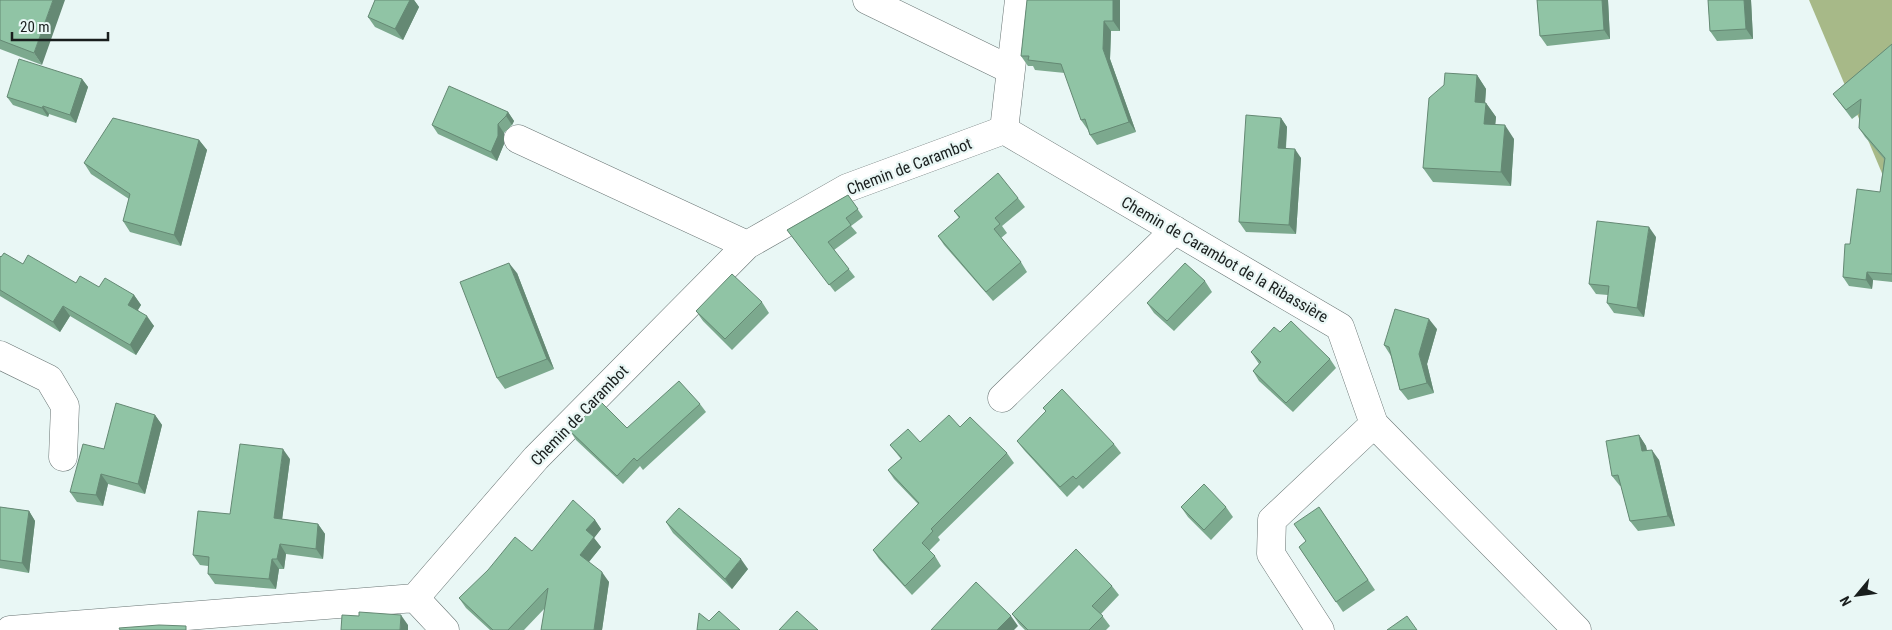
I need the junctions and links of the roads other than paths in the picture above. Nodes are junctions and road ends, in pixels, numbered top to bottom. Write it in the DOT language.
graph roads {
  1 [pos="867,0"];
  2 [pos="1019,0"];
  3 [pos="1011,70"];
  4 [pos="1004,130"];
  5 [pos="518,139"];
  6 [pos="1174,230"];
  7 [pos="747,245"];
  8 [pos="0,355"];
  9 [pos="1002,398"];
  10 [pos="1374,424"];
  11 [pos="63,457"];
  12 [pos="415,598"];
  13 [pos="10,630"];
  14 [pos="445,630"];
  15 [pos="1320,630"];
  16 [pos="1577,630"];
  1 -- 3 [label="street"];
  2 -- 3 [label="street"];
  3 -- 4 [label="street"];
  4 -- 6 [label="street, Chemin de Carambot de la Ribassière"];
  4 -- 7 [label="street, Chemin de Carambot"];
  5 -- 7 [label="street"];
  6 -- 9 [label="street"];
  6 -- 10 [label="street, Chemin de Carambot de la Ribassière"];
  7 -- 12 [label="street, Chemin de Carambot"];
  8 -- 11 [label="street"];
  10 -- 15 [label="street"];
  10 -- 16 [label="street, Chemin de Carambot de la Ribassière"];
  12 -- 13 [label="street"];
  12 -- 14 [label="street"];
}
